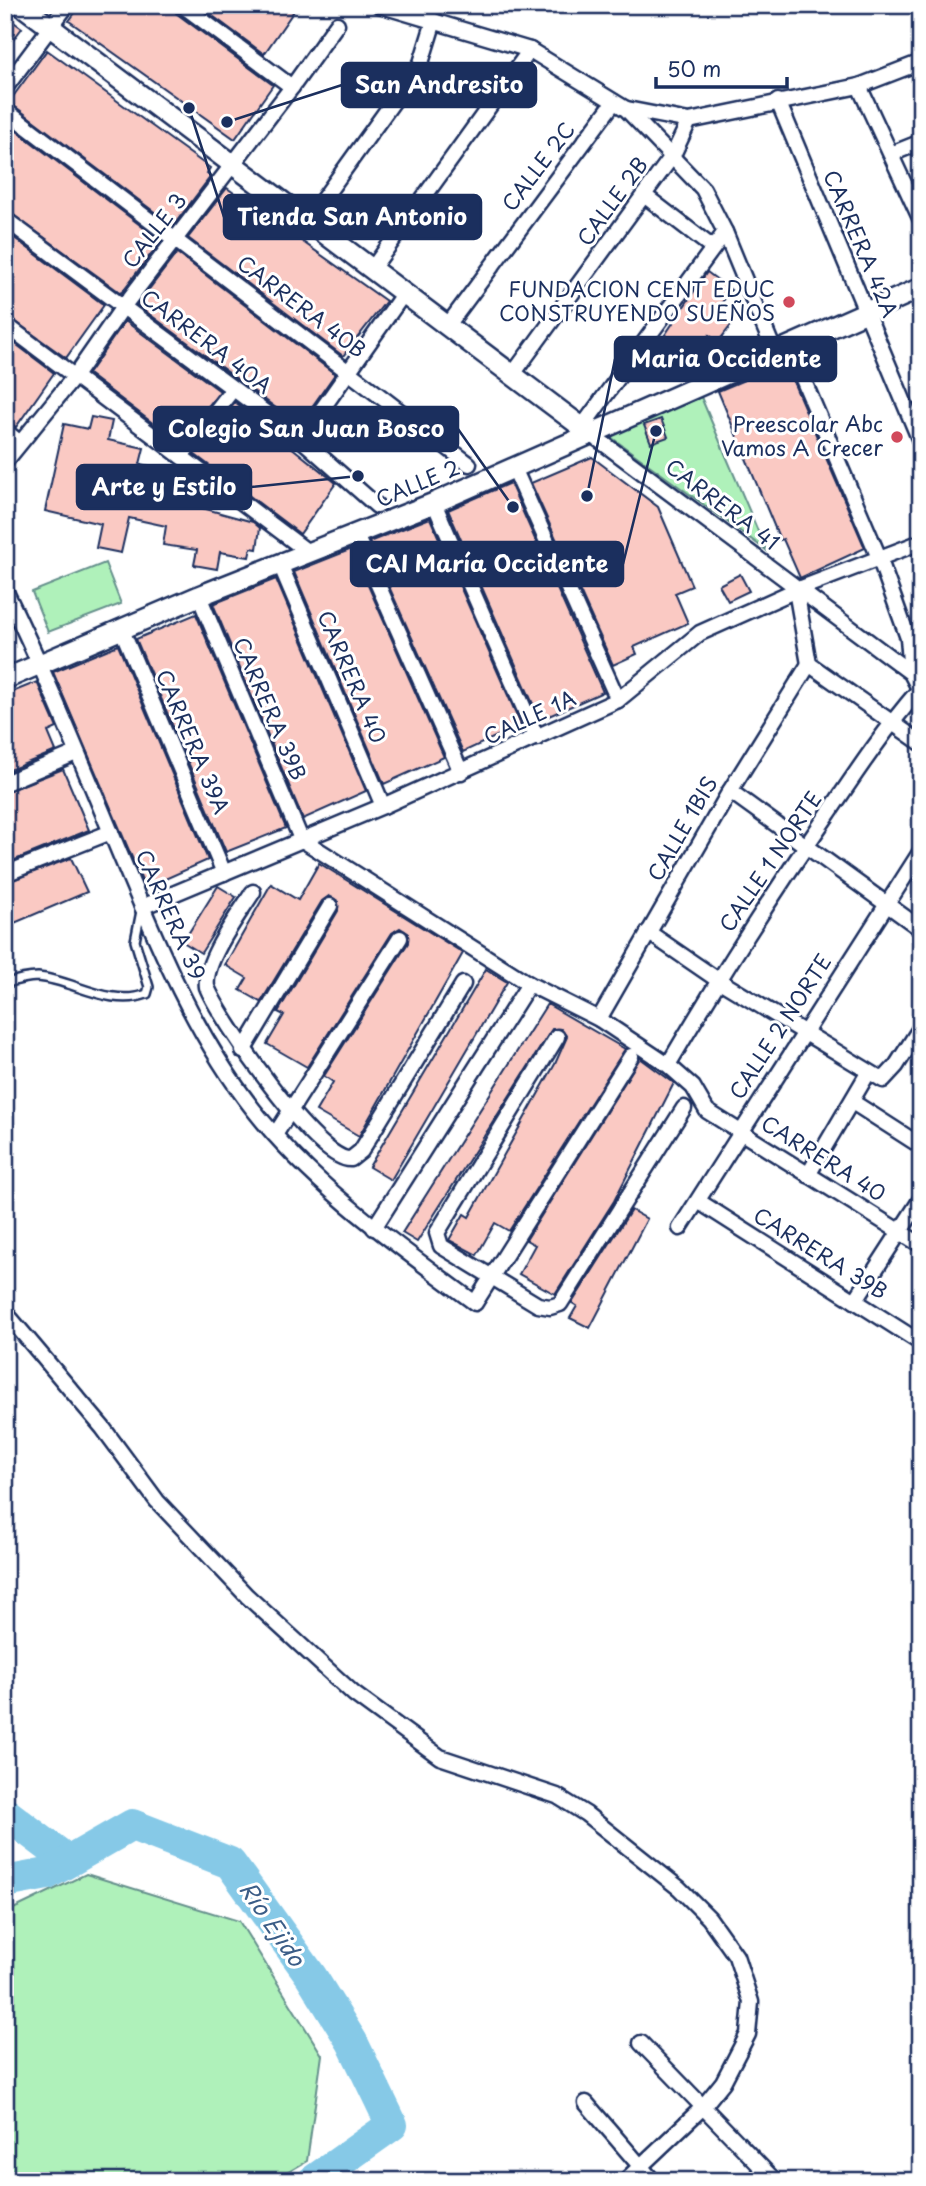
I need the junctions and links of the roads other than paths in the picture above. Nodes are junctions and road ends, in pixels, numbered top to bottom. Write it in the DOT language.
graph roads {
  1 [pos="22,5"];
  2 [pos="67,5"];
  3 [pos="182,5"];
  4 [pos="379,5"];
  5 [pos="434,21"];
  6 [pos="337,24"];
  7 [pos="51,27"];
  8 [pos="530,50"];
  9 [pos="921,62"];
  10 [pos="859,86"];
  11 [pos="292,87"];
  12 [pos="5,88"];
  13 [pos="778,101"];
  14 [pos="620,105"];
  15 [pos="5,110"];
  16 [pos="689,121"];
  17 [pos="921,142"];
  18 [pos="891,154"];
  19 [pos="673,155"];
  20 [pos="233,164"];
  21 [pos="644,195"];
  22 [pos="5,219"];
  23 [pos="308,220"];
  24 [pos="921,220"];
  25 [pos="725,232"];
  26 [pos="174,239"];
  27 [pos="713,248"];
  28 [pos="372,269"];
  29 [pos="921,288"];
  30 [pos="404,293"];
  31 [pos="123,307"];
  32 [pos="866,313"];
  33 [pos="5,324"];
  34 [pos="447,325"];
  35 [pos="782,350"];
  36 [pos="350,370"];
  37 [pos="513,374"];
  38 [pos="75,376"];
  39 [pos="233,388"];
  40 [pos="586,430"];
  41 [pos="5,431"];
  42 [pos="301,439"];
  43 [pos="19,442"];
  44 [pos="921,443"];
  45 [pos="181,456"];
  46 [pos="5,462"];
  47 [pos="469,464"];
  48 [pos="513,468"];
  49 [pos="434,503"];
  50 [pos="377,506"];
  51 [pos="356,535"];
  52 [pos="921,542"];
  53 [pos="308,552"];
  54 [pos="880,560"];
  55 [pos="280,564"];
  56 [pos="5,590"];
  57 [pos="796,590"];
  58 [pos="198,596"];
  59 [pos="121,628"];
  60 [pos="40,664"];
  61 [pos="809,664"];
  62 [pos="911,673"];
  63 [pos="5,679"];
  64 [pos="920,691"];
  65 [pos="618,701"];
  66 [pos="892,722"];
  67 [pos="537,738"];
  68 [pos="921,743"];
  69 [pos="76,753"];
  70 [pos="461,772"];
  71 [pos="5,783"];
  72 [pos="730,791"];
  73 [pos="383,806"];
  74 [pos="111,832"];
  75 [pos="301,839"];
  76 [pos="806,846"];
  77 [pos="921,851"];
  78 [pos="224,873"];
  79 [pos="5,874"];
  80 [pos="253,892"];
  81 [pos="886,903"];
  82 [pos="330,906"];
  83 [pos="142,907"];
  84 [pos="921,929"];
  85 [pos="648,932"];
  86 [pos="400,939"];
  87 [pos="718,980"];
  88 [pos="5,984"];
  89 [pos="463,984"];
  90 [pos="529,984"];
  91 [pos="599,1019"];
  92 [pos="921,1027"];
  93 [pos="803,1032"];
  94 [pos="557,1037"];
  95 [pos="243,1051"];
  96 [pos="631,1056"];
  97 [pos="668,1065"];
  98 [pos="868,1073"];
  99 [pos="853,1103"];
  100 [pos="684,1108"];
  101 [pos="293,1111"];
  102 [pos="739,1131"];
  103 [pos="275,1135"];
  104 [pos="921,1146"];
  105 [pos="808,1175"];
  106 [pos="921,1199"];
  107 [pos="698,1201"];
  108 [pos="374,1228"];
  109 [pos="680,1228"];
  110 [pos="899,1231"];
  111 [pos="921,1245"];
  112 [pos="492,1276"];
  113 [pos="855,1301"];
  114 [pos="5,1312"];
  115 [pos="921,1343"];
  116 [pos="641,2043"];
  117 [pos="586,2103"];
  118 [pos="702,2108"];
  119 [pos="639,2166"];
  120 [pos="625,2181"];
  121 [pos="653,2181"];
  122 [pos="775,2181"];
  1 -- 7 [label="street, CARRERA 41"];
  2 -- 7 [label="street"];
  3 -- 11 [label="street"];
  4 -- 5 [label="street"];
  5 -- 8 [label="street"];
  5 -- 23 [label="street"];
  6 -- 11 [label="street, CALLE 3"];
  7 -- 12 [label="street"];
  7 -- 20 [label="street, CARRERA 41"];
  8 -- 14 [label="street"];
  8 -- 28 [label="street"];
  9 -- 10 [label="street"];
  10 -- 13 [label="street"];
  10 -- 18 [label="street"];
  11 -- 20 [label="street, CALLE 3"];
  13 -- 16 [label="street"];
  13 -- 32 [label="street, CARRERA 42A"];
  14 -- 16 [label="street"];
  14 -- 19 [label="street"];
  14 -- 34 [label="street, CALLE 2C"];
  15 -- 26 [label="street, CARRERA 40B"];
  16 -- 19 [label="street, CALLE 2B"];
  17 -- 18 [label="street"];
  18 -- 24 [label="street"];
  19 -- 21 [label="street, CALLE 2B"];
  19 -- 25 [label="street"];
  20 -- 23 [label="street, CARRERA 41"];
  20 -- 26 [label="street, CALLE 3"];
  21 -- 27 [label="street"];
  21 -- 37 [label="street, CALLE 2B"];
  22 -- 31 [label="street, CARRERA 40A"];
  23 -- 28 [label="street, CARRERA 41"];
  25 -- 27 [label="street"];
  25 -- 35 [label="street"];
  26 -- 31 [label="street, CALLE 3"];
  26 -- 36 [label="street, CARRERA 40B"];
  27 -- 40 [label="street"];
  28 -- 30 [label="street, CARRERA 41"];
  29 -- 32 [label="street, CALLE 2"];
  30 -- 34 [label="street, CARRERA 41"];
  30 -- 36 [label="street"];
  31 -- 38 [label="street, CALLE 3"];
  31 -- 39 [label="street, CARRERA 40A"];
  32 -- 35 [label="street, CALLE 2"];
  32 -- 44 [label="street, CARRERA 42A"];
  33 -- 38 [label="street"];
  34 -- 37 [label="street, CARRERA 41"];
  35 -- 40 [label="street, CALLE 2"];
  35 -- 54 [label="street"];
  36 -- 42 [label="street"];
  36 -- 47 [label="street, CARRERA 40B"];
  37 -- 40 [label="street, CARRERA 41"];
  38 -- 43 [label="street, CALLE 3"];
  38 -- 45 [label="street"];
  39 -- 42 [label="street, CARRERA 40A"];
  39 -- 45 [label="street"];
  40 -- 48 [label="street, CALLE 2"];
  40 -- 57 [label="street, CARRERA 41"];
  41 -- 43 [label="street"];
  42 -- 50 [label="street, CARRERA 40A"];
  43 -- 46 [label="street, CALLE 3"];
  45 -- 53 [label="street"];
  48 -- 49 [label="street, CALLE 2"];
  48 -- 65 [label="street"];
  49 -- 51 [label="street, CALLE 2"];
  49 -- 67 [label="street"];
  51 -- 53 [label="street, CALLE 2"];
  51 -- 70 [label="street"];
  52 -- 54 [label="street, CALLE 1A"];
  53 -- 55 [label="street, CALLE 2"];
  54 -- 57 [label="street, CALLE 1A"];
  54 -- 62 [label="street"];
  55 -- 58 [label="street, CALLE 2"];
  55 -- 73 [label="street, CARRERA 40"];
  56 -- 60 [label="street, CARRERA 39"];
  57 -- 61 [label="street"];
  57 -- 62 [label="street, CARRERA 41"];
  57 -- 65 [label="street, CALLE 1A"];
  58 -- 59 [label="street, CALLE 2"];
  58 -- 75 [label="street, CARRERA 39B"];
  59 -- 60 [label="street, CALLE 2"];
  59 -- 78 [label="street, CARRERA 39A"];
  60 -- 63 [label="street, CALLE 2"];
  60 -- 69 [label="street, CARRERA 39"];
  61 -- 66 [label="street"];
  61 -- 72 [label="street, CALLE 1BIS"];
  62 -- 64 [label="street, CARRERA 41"];
  64 -- 66 [label="street, CALLE 1 NORTE"];
  65 -- 67 [label="street, CALLE 1A"];
  66 -- 68 [label="street"];
  66 -- 76 [label="street, CALLE 1 NORTE"];
  67 -- 70 [label="street, CALLE 1A"];
  69 -- 71 [label="street"];
  69 -- 74 [label="street, CARRERA 39"];
  70 -- 73 [label="street, CALLE 1A"];
  72 -- 76 [label="street"];
  72 -- 85 [label="street, CALLE 1BIS"];
  73 -- 75 [label="street, CALLE 1A"];
  74 -- 79 [label="street"];
  74 -- 83 [label="street, CARRERA 39"];
  75 -- 78 [label="street, CALLE 1A"];
  75 -- 90 [label="street"];
  76 -- 81 [label="street"];
  76 -- 87 [label="street, CALLE 1 NORTE"];
  77 -- 81 [label="street, CALLE 2 NORTE"];
  78 -- 83 [label="street, CALLE 1A"];
  80 -- 95 [label="street"];
  81 -- 84 [label="street"];
  81 -- 93 [label="street, CALLE 2 NORTE"];
  82 -- 95 [label="street"];
  83 -- 88 [label="lane"];
  83 -- 103 [label="street, CARRERA 39"];
  85 -- 87 [label="street"];
  85 -- 91 [label="street, CALLE 1BIS"];
  86 -- 101 [label="street"];
  87 -- 93 [label="street"];
  87 -- 97 [label="street, CALLE 1 NORTE"];
  89 -- 101 [label="street"];
  90 -- 91 [label="street"];
  90 -- 108 [label="street"];
  91 -- 97 [label="street"];
  92 -- 98 [label="street"];
  93 -- 98 [label="street"];
  93 -- 102 [label="street, CALLE 2 NORTE"];
  94 -- 112 [label="street"];
  95 -- 101 [label="street"];
  96 -- 112 [label="street"];
  97 -- 102 [label="street, CARRERA 40"];
  98 -- 99 [label="street"];
  99 -- 104 [label="street"];
  99 -- 105 [label="street"];
  100 -- 112 [label="street"];
  101 -- 103 [label="street"];
  102 -- 105 [label="street, CARRERA 40"];
  102 -- 107 [label="street, CALLE 2 NORTE"];
  103 -- 108 [label="street, CARRERA 39"];
  105 -- 110 [label="street, CARRERA 40"];
  106 -- 110 [label="street"];
  107 -- 109 [label="street, CALLE 2 NORTE"];
  107 -- 113 [label="street, CARRERA 39B"];
  108 -- 112 [label="street, CARRERA 39"];
  110 -- 111 [label="street, CARRERA 40"];
  110 -- 113 [label="street"];
  113 -- 115 [label="street, CARRERA 39B"];
  114 -- 118 [label="street"];
  116 -- 118 [label="street"];
  117 -- 119 [label="street"];
  118 -- 119 [label="street"];
  118 -- 122 [label="street"];
  119 -- 120 [label="street"];
  119 -- 121 [label="street"];
}
